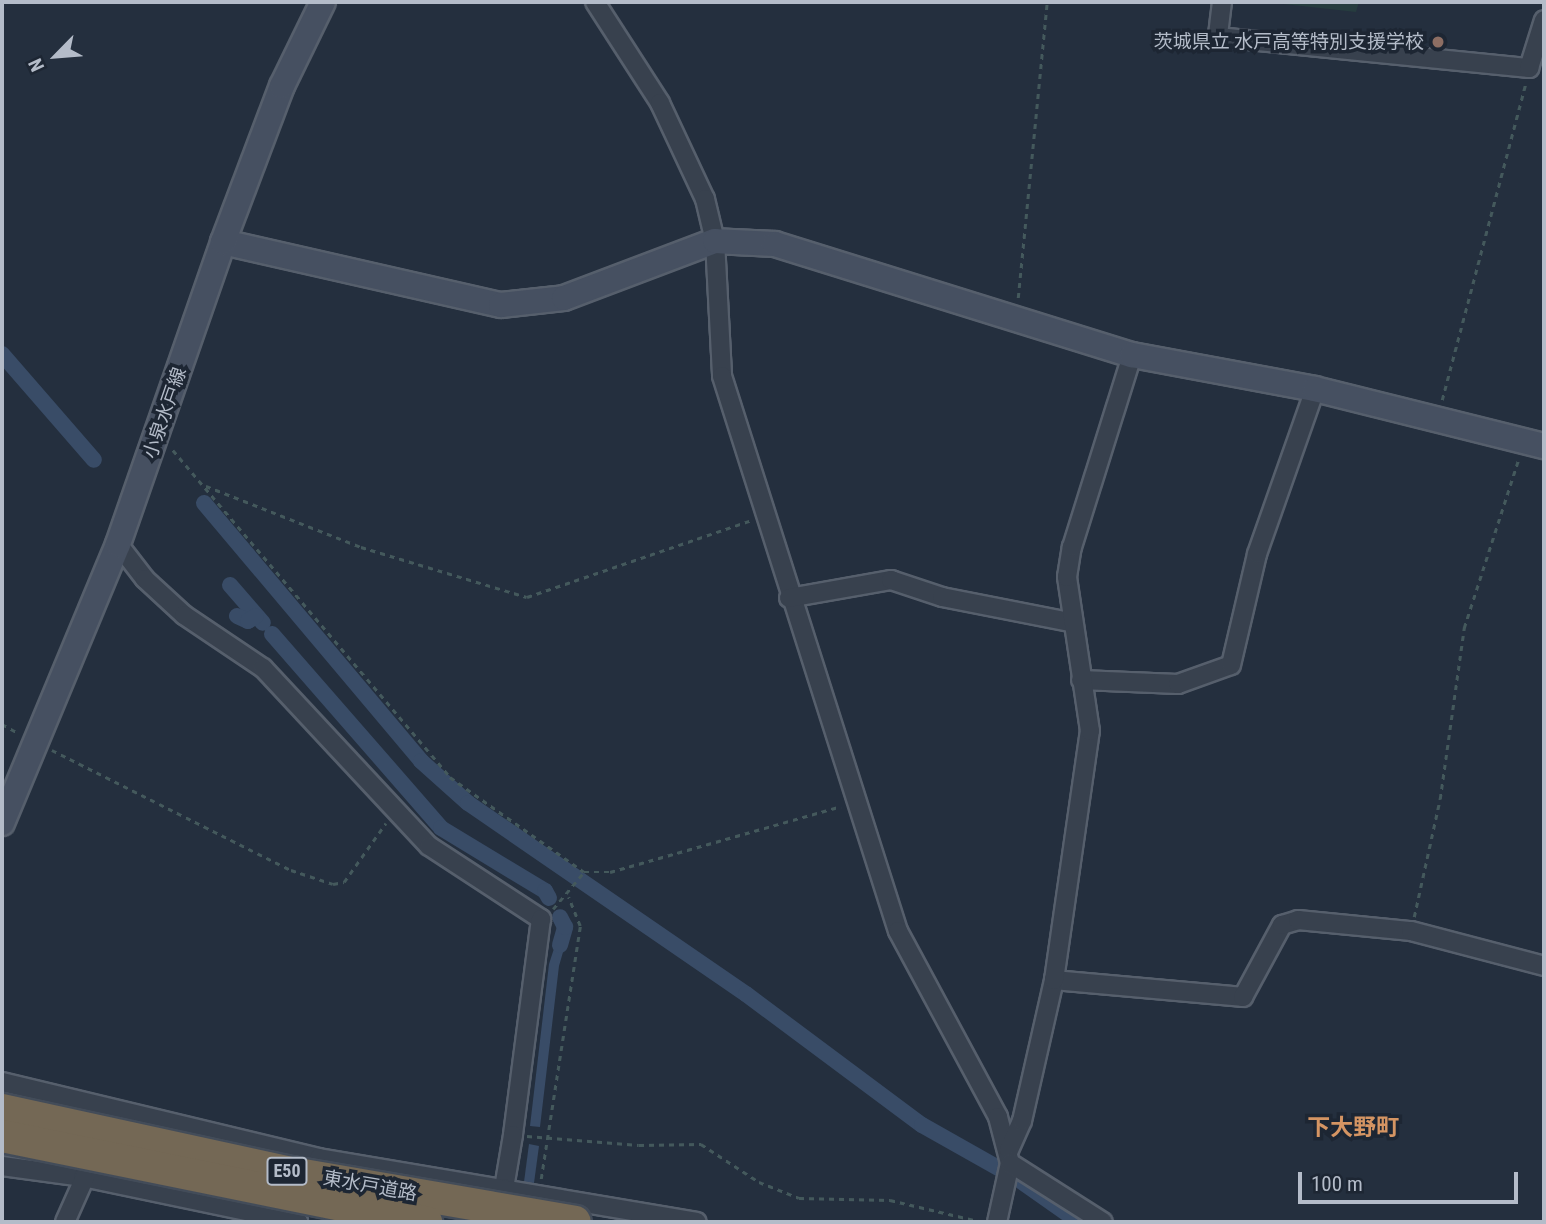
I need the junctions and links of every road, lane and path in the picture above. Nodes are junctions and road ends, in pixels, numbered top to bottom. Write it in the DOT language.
graph roads {
  1 [pos="323,2"];
  2 [pos="594,2"];
  3 [pos="1047,2"];
  4 [pos="1222,2"];
  5 [pos="1544,20"];
  6 [pos="1529,68"];
  7 [pos="715,241"];
  8 [pos="223,242"];
  9 [pos="1016,319"];
  10 [pos="1132,355"];
  11 [pos="1315,389"];
  12 [pos="1437,419"];
  13 [pos="159,434"];
  14 [pos="1534,444"];
  15 [pos="203,484"];
  16 [pos="763,516"];
  17 [pos="118,544"];
  18 [pos="789,598"];
  19 [pos="1070,622"];
  20 [pos="1081,680"];
  21 [pos="38,743"];
  22 [pos="855,802"];
  23 [pos="394,812"];
  24 [pos="2,823"];
  25 [pos="584,872"];
  26 [pos="568,897"];
  27 [pos="541,919"];
  28 [pos="1411,931"];
  29 [pos="1544,966"];
  30 [pos="1054,980"];
  31 [pos="2,1083"];
  32 [pos="2,1110"];
  33 [pos="122,1113"];
  34 [pos="513,1135"];
  35 [pos="2,1136"];
  36 [pos="546,1138"];
  37 [pos="2,1166"];
  38 [pos="1008,1166"];
  39 [pos="83,1177"];
  40 [pos="504,1188"];
  41 [pos="539,1194"];
  42 [pos="65,1222"];
  43 [pos="298,1222"];
  44 [pos="426,1222"];
  45 [pos="487,1222"];
  46 [pos="575,1222"];
  47 [pos="697,1222"];
  48 [pos="983,1222"];
  49 [pos="997,1222"];
  50 [pos="1103,1222"];
  1 -- 8 [label="street, 小泉水戸線"];
  2 -- 7 [label="street"];
  3 -- 9 [label="path"];
  4 -- 6 [label="street"];
  5 -- 6 [label="street"];
  6 -- 12 [label="path"];
  7 -- 8 [label="street"];
  7 -- 9 [label="street"];
  7 -- 16 [label="street"];
  8 -- 13 [label="street, 小泉水戸線"];
  9 -- 10 [label="street"];
  10 -- 11 [label="street"];
  10 -- 19 [label="street"];
  11 -- 12 [label="street"];
  11 -- 20 [label="street"];
  12 -- 14 [label="street"];
  13 -- 15 [label="path"];
  13 -- 17 [label="street, 小泉水戸線"];
  14 -- 28 [label="path"];
  15 -- 16 [label="path"];
  15 -- 25 [label="path"];
  16 -- 18 [label="street"];
  17 -- 21 [label="street, 小泉水戸線"];
  17 -- 23 [label="street"];
  18 -- 19 [label="street"];
  18 -- 22 [label="street"];
  19 -- 20 [label="street"];
  20 -- 30 [label="street"];
  21 -- 23 [label="path"];
  21 -- 24 [label="street, 小泉水戸線"];
  22 -- 25 [label="path"];
  22 -- 38 [label="street"];
  23 -- 27 [label="street"];
  25 -- 26 [label="path"];
  26 -- 27 [label="path"];
  26 -- 36 [label="path"];
  27 -- 34 [label="street"];
  28 -- 29 [label="street"];
  28 -- 30 [label="street"];
  30 -- 38 [label="street"];
  31 -- 33 [label="street"];
  32 -- 46 [label="highway, 東水戸道路 / E50, bridge"];
  33 -- 39 [label="street"];
  33 -- 40 [label="street"];
  34 -- 36 [label="path"];
  34 -- 40 [label="street"];
  35 -- 44 [label="highway, 東水戸道路 / E50, bridge"];
  36 -- 41 [label="path"];
  36 -- 48 [label="path"];
  37 -- 39 [label="street"];
  38 -- 49 [label="street"];
  38 -- 50 [label="street"];
  39 -- 42 [label="street"];
  39 -- 43 [label="street"];
  40 -- 41 [label="street"];
  40 -- 45 [label="street"];
  41 -- 47 [label="street"];
}
